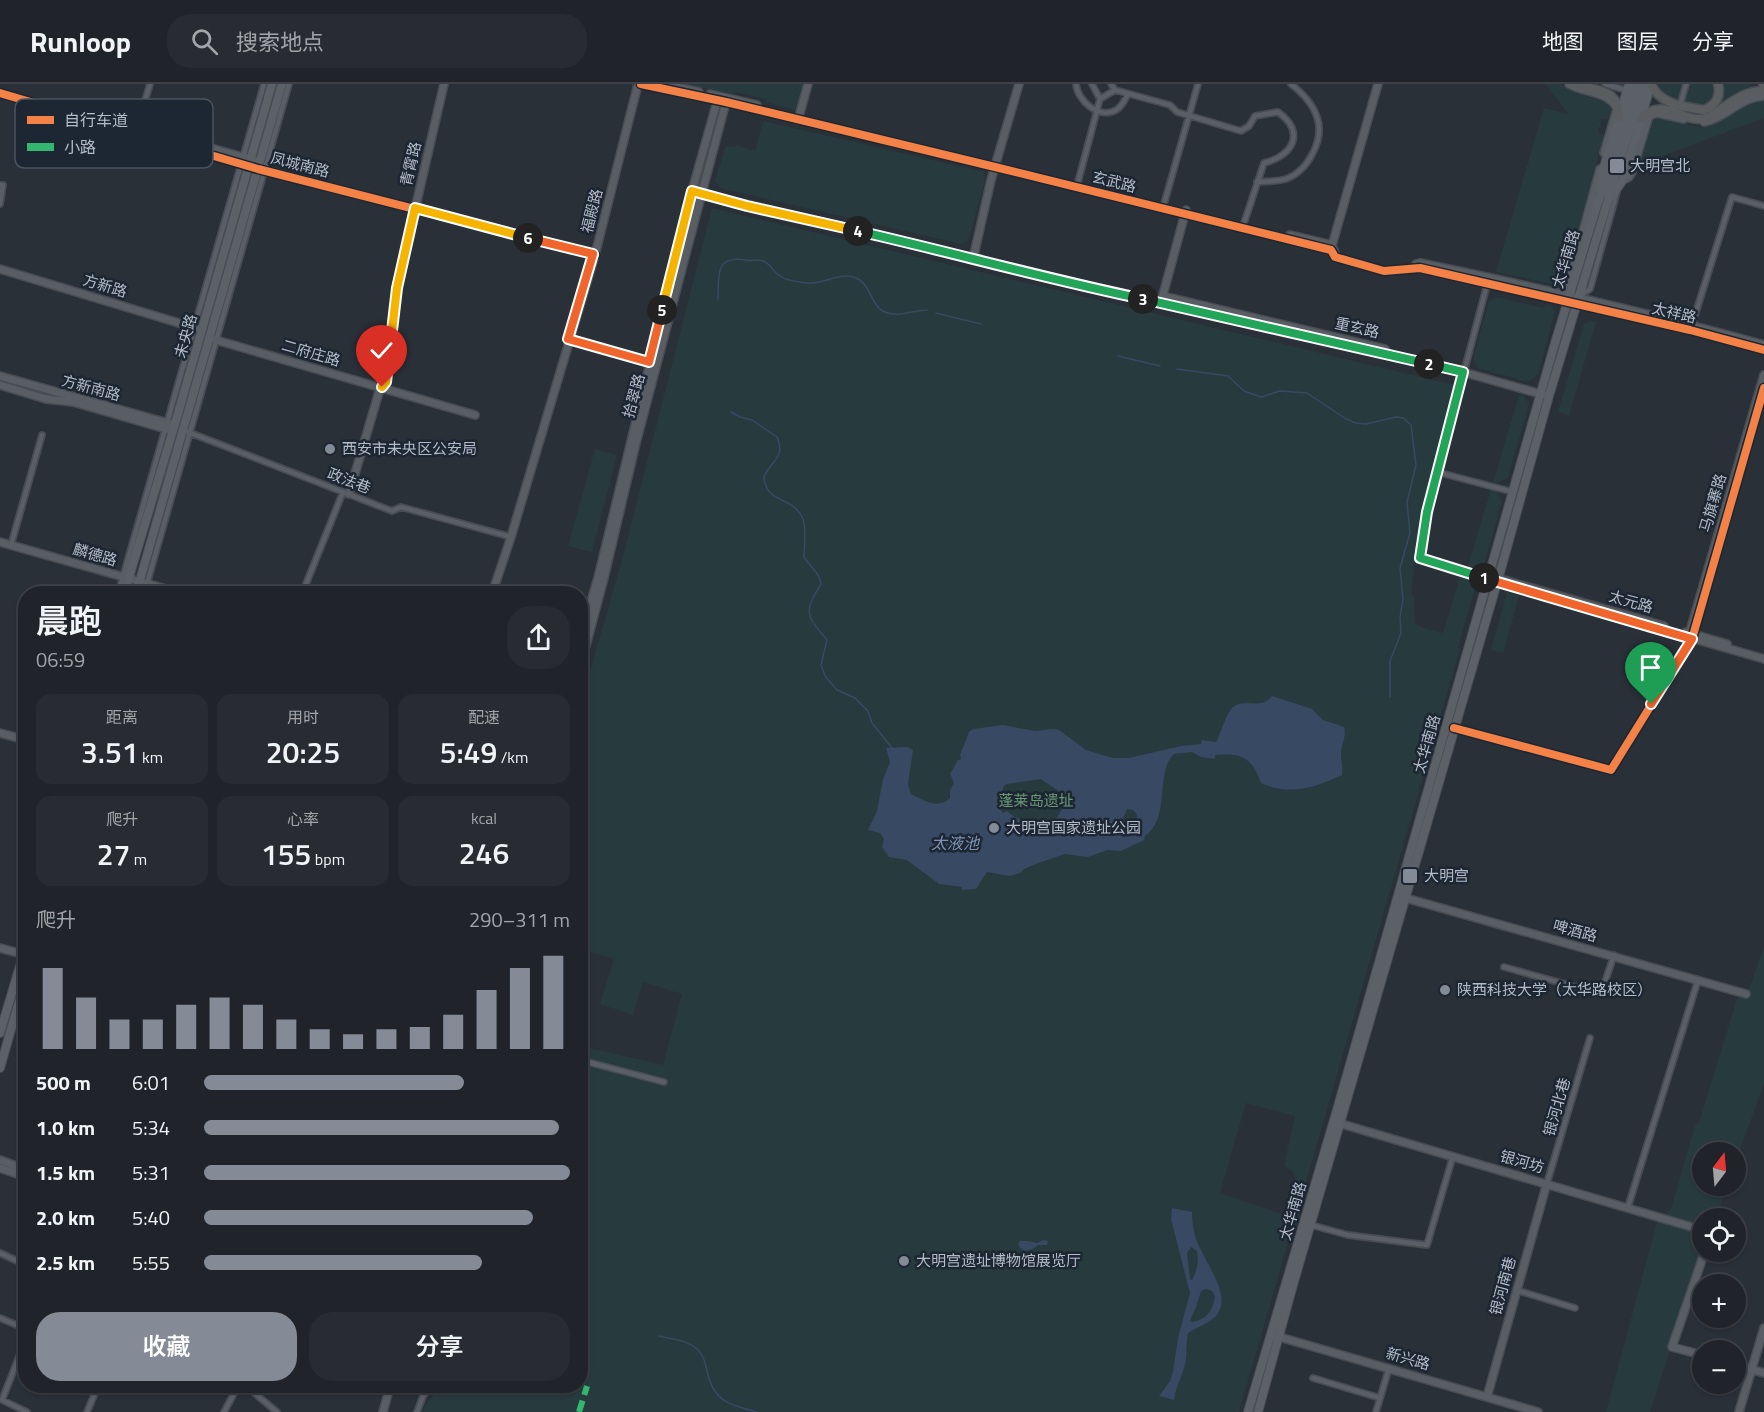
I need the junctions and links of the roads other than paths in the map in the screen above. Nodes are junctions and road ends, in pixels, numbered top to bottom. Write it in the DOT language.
graph roads {
  1 [pos="150,84"];
  2 [pos="264,84"];
  3 [pos="272,84"];
  4 [pos="282,84"];
  5 [pos="289,84"];
  6 [pos="444,84"];
  7 [pos="638,84"];
  8 [pos="663,84"];
  9 [pos="808,84"];
  10 [pos="1019,84"];
  11 [pos="1076,84"];
  12 [pos="1092,84"];
  13 [pos="1111,84"];
  14 [pos="1198,84"];
  15 [pos="1291,84"];
  16 [pos="1378,84"];
  17 [pos="1569,84"];
  18 [pos="1576,84"];
  19 [pos="1605,84"];
  20 [pos="1635,84"];
  21 [pos="1643,84"];
  22 [pos="1651,84"];
  23 [pos="1686,84"];
  24 [pos="1718,84"];
  25 [pos="1627,87"];
  26 [pos="1593,89"];
  27 [pos="1115,90"];
  28 [pos="0,91"];
  29 [pos="1764,91"];
  30 [pos="1128,94"];
  31 [pos="1764,96"];
  32 [pos="1649,97"];
  33 [pos="28,99"];
  34 [pos="30,99"];
  35 [pos="145,99"];
  36 [pos="722,99"];
  37 [pos="1100,99"];
  38 [pos="1679,110"];
  39 [pos="1097,111"];
  40 [pos="1189,116"];
  41 [pos="1620,117"];
  42 [pos="798,118"];
  43 [pos="1641,118"];
  44 [pos="213,151"];
  45 [pos="213,152"];
  46 [pos="246,161"];
  47 [pos="996,165"];
  48 [pos="261,167"];
  49 [pos="1078,182"];
  50 [pos="1257,182"];
  51 [pos="1621,182"];
  52 [pos="0,185"];
  53 [pos="692,191"];
  54 [pos="700,194"];
  55 [pos="1598,202"];
  56 [pos="0,204"];
  57 [pos="1164,204"];
  58 [pos="1606,204"];
  59 [pos="1764,206"];
  60 [pos="415,208"];
  61 [pos="1186,211"];
  62 [pos="1244,223"];
  63 [pos="1331,247"];
  64 [pos="594,254"];
  65 [pos="973,259"];
  66 [pos="0,269"];
  67 [pos="1488,280"];
  68 [pos="1569,298"];
  69 [pos="1162,299"];
  70 [pos="1577,301"];
  71 [pos="1691,327"];
  72 [pos="198,328"];
  73 [pos="213,339"];
  74 [pos="569,341"];
  75 [pos="1764,345"];
  76 [pos="1764,350"];
  77 [pos="649,362"];
  78 [pos="1464,370"];
  79 [pos="1764,375"];
  80 [pos="0,376"];
  81 [pos="0,385"];
  82 [pos="382,387"];
  83 [pos="1764,388"];
  84 [pos="1546,394"];
  85 [pos="475,415"];
  86 [pos="170,427"];
  87 [pos="186,432"];
  88 [pos="42,435"];
  89 [pos="1437,472"];
  90 [pos="1513,492"];
  91 [pos="346,493"];
  92 [pos="511,537"];
  93 [pos="0,542"];
  94 [pos="11,545"];
  95 [pos="1489,577"];
  96 [pos="126,578"];
  97 [pos="1498,581"];
  98 [pos="143,582"];
  99 [pos="122,586"];
  100 [pos="125,586"];
  101 [pos="141,586"];
  102 [pos="143,586"];
  103 [pos="157,586"];
  104 [pos="305,586"];
  105 [pos="495,586"];
  106 [pos="588,612"];
  107 [pos="588,636"];
  108 [pos="1690,636"];
  109 [pos="1764,655"];
  110 [pos="1764,659"];
  111 [pos="1454,728"];
  112 [pos="0,735"];
  113 [pos="18,740"];
  114 [pos="1401,897"];
  115 [pos="0,948"];
  116 [pos="18,951"];
  117 [pos="1614,955"];
  118 [pos="1504,968"];
  119 [pos="18,975"];
  120 [pos="1698,980"];
  121 [pos="1746,994"];
  122 [pos="18,1005"];
  123 [pos="0,1033"];
  124 [pos="1590,1038"];
  125 [pos="588,1061"];
  126 [pos="0,1068"];
  127 [pos="664,1082"];
  128 [pos="1336,1122"];
  129 [pos="1454,1156"];
  130 [pos="0,1160"];
  131 [pos="0,1167"];
  132 [pos="18,1167"];
  133 [pos="18,1175"];
  134 [pos="1547,1183"];
  135 [pos="1629,1207"];
  136 [pos="1311,1224"];
  137 [pos="1692,1227"];
  138 [pos="0,1253"];
  139 [pos="18,1261"];
  140 [pos="1701,1262"];
  141 [pos="1516,1290"];
  142 [pos="1575,1308"];
  143 [pos="0,1318"];
  144 [pos="18,1326"];
  145 [pos="1764,1328"];
  146 [pos="1270,1334"];
  147 [pos="1279,1337"];
  148 [pos="1692,1352"];
  149 [pos="18,1359"];
  150 [pos="1389,1368"];
  151 [pos="1746,1368"];
  152 [pos="1752,1370"];
  153 [pos="1764,1373"];
  154 [pos="1313,1378"];
  155 [pos="95,1393"];
  156 [pos="234,1393"];
  157 [pos="254,1393"];
  158 [pos="390,1393"];
  159 [pos="425,1393"];
  160 [pos="1487,1397"];
  161 [pos="1380,1398"];
  162 [pos="27,1412"];
  163 [pos="87,1412"];
  164 [pos="224,1412"];
  165 [pos="277,1412"];
  166 [pos="386,1412"];
  167 [pos="417,1412"];
  168 [pos="1248,1412"];
  169 [pos="1258,1412"];
  170 [pos="1376,1412"];
  171 [pos="1538,1412"];
  172 [pos="1739,1412"];
  1 -- 35 [label="street"];
  2 -- 46 [label="street"];
  3 -- 46 [label="main road, 未央路"];
  4 -- 48 [label="main road, 未央路"];
  5 -- 48 [label="street"];
  6 -- 60 [label="street, 青霄路"];
  7 -- 36 [label="street, 玄武路"];
  7 -- 64 [label="street, 福殿路"];
  8 -- 36 [label="street, 玄武路"];
  9 -- 42 [label="street"];
  10 -- 47 [label="street"];
  11 -- 39 [label="street"];
  12 -- 37 [label="street"];
  13 -- 27 [label="street"];
  14 -- 40 [label="street"];
  15 -- 50 [label="street"];
  16 -- 63 [label="street"];
  17 -- 26 [label="street"];
  18 -- 41 [label="highway"];
  19 -- 25 [label="street"];
  20 -- 55 [label="main road, 太华南路"];
  21 -- 58 [label="main road, 太华南路"];
  22 -- 24 [label="highway"];
  22 -- 43 [label="main road"];
  23 -- 38 [label="street"];
  25 -- 41 [label="main road"];
  26 -- 68 [label="street"];
  27 -- 30 [label="street"];
  27 -- 37 [label="street"];
  28 -- 33 [label="street, 凤城南路"];
  28 -- 34 [label="street, 凤城南路"];
  29 -- 43 [label="highway"];
  30 -- 39 [label="street"];
  30 -- 40 [label="street"];
  31 -- 38 [label="street"];
  32 -- 38 [label="street"];
  36 -- 42 [label="street, 玄武路"];
  36 -- 53 [label="street, 拾翠路"];
  36 -- 54 [label="street, 拾翠路"];
  37 -- 39 [label="street"];
  38 -- 51 [label="street"];
  39 -- 49 [label="street"];
  40 -- 50 [label="street"];
  40 -- 57 [label="street"];
  41 -- 55 [label="main road"];
  42 -- 47 [label="street, 玄武路"];
  43 -- 51 [label="main road"];
  44 -- 46 [label="street, 凤城南路"];
  45 -- 46 [label="street, 凤城南路"];
  46 -- 48 [label="street, 凤城南路"];
  46 -- 72 [label="main road, 未央路"];
  47 -- 49 [label="street, 玄武路"];
  47 -- 61 [label="street, 玄武路"];
  47 -- 65 [label="street"];
  48 -- 60 [label="street, 凤城南路"];
  48 -- 73 [label="main road, 未央路"];
  49 -- 57 [label="street, 玄武路"];
  50 -- 62 [label="street"];
  51 -- 58 [label="main road"];
  51 -- 70 [label="street"];
  52 -- 56 [label="street"];
  53 -- 54 [label="street, 重玄路"];
  53 -- 77 [label="street, 拾翠路"];
  54 -- 65 [label="street, 重玄路"];
  54 -- 107 [label="street, 拾翠路"];
  55 -- 68 [label="main road, 太华南路"];
  57 -- 61 [label="street, 玄武路"];
  58 -- 70 [label="main road, 太华南路"];
  59 -- 71 [label="street"];
  60 -- 64 [label="street, 凤城南路"];
  60 -- 82 [label="street, 青霄路"];
  61 -- 62 [label="street, 玄武路"];
  61 -- 63 [label="street, 玄武路"];
  61 -- 69 [label="street"];
  62 -- 63 [label="street, 玄武路"];
  63 -- 67 [label="street, 玄武路"];
  64 -- 74 [label="street, 福殿路"];
  65 -- 69 [label="street, 重玄路"];
  66 -- 72 [label="street, 方新路"];
  67 -- 68 [label="street, 玄武路"];
  67 -- 78 [label="street"];
  68 -- 70 [label="street, 玄武路"];
  68 -- 84 [label="main road, 太华南路"];
  69 -- 78 [label="street, 重玄路"];
  70 -- 71 [label="street, 太祥路"];
  70 -- 84 [label="main road, 太华南路"];
  71 -- 75 [label="street, 太祥路"];
  71 -- 76 [label="street, 太祥路"];
  72 -- 86 [label="main road, 未央路"];
  73 -- 82 [label="street, 二府庄路"];
  73 -- 87 [label="main road, 未央路"];
  74 -- 77 [label="street"];
  74 -- 92 [label="street, 福殿路"];
  77 -- 106 [label="street, 拾翠路"];
  78 -- 84 [label="street, 重玄路"];
  78 -- 89 [label="street"];
  79 -- 108 [label="street, 马旗寨路"];
  80 -- 86 [label="street, 方新南路"];
  81 -- 86 [label="street, 方新南路"];
  82 -- 85 [label="street, 二府庄路"];
  82 -- 91 [label="street, 青霄路"];
  83 -- 108 [label="street, 马旗寨路"];
  84 -- 90 [label="main road, 太华南路"];
  84 -- 97 [label="main road, 太华南路"];
  86 -- 96 [label="main road, 未央路"];
  87 -- 91 [label="street, 政法巷"];
  87 -- 98 [label="main road, 未央路"];
  88 -- 94 [label="street"];
  89 -- 90 [label="street"];
  89 -- 95 [label="street"];
  90 -- 95 [label="main road, 太华南路"];
  91 -- 92 [label="street, 政法巷"];
  91 -- 104 [label="street"];
  92 -- 105 [label="street, 福殿路"];
  93 -- 94 [label="street, 麟德路"];
  94 -- 96 [label="street, 麟德路"];
  95 -- 97 [label="street, 太元路"];
  95 -- 114 [label="main road, 太华南路"];
  96 -- 98 [label="street, 麟德路"];
  96 -- 99 [label="street"];
  96 -- 100 [label="main road, 未央路"];
  97 -- 108 [label="street, 太元路"];
  97 -- 111 [label="main road, 太华南路"];
  98 -- 101 [label="main road, 未央路"];
  98 -- 102 [label="street"];
  98 -- 103 [label="street, 麟德路"];
  108 -- 109 [label="street, 太元路"];
  108 -- 110 [label="street, 太元路"];
  108 -- 111 [label="street"];
  111 -- 114 [label="main road, 太华南路"];
  112 -- 113 [label="street"];
  114 -- 117 [label="street, 啤酒路"];
  114 -- 128 [label="main road, 太华南路"];
  115 -- 116 [label="street"];
  117 -- 118 [label="street"];
  117 -- 120 [label="street, 啤酒路"];
  119 -- 123 [label="main road"];
  120 -- 121 [label="street, 啤酒路"];
  120 -- 135 [label="street"];
  122 -- 126 [label="main road"];
  124 -- 134 [label="street, 银河北巷"];
  125 -- 127 [label="street"];
  128 -- 129 [label="street, 银河坊"];
  128 -- 136 [label="main road, 太华南路"];
  128 -- 146 [label="main road, 太华南路"];
  129 -- 134 [label="street, 银河坊"];
  129 -- 136 [label="street"];
  130 -- 132 [label="street"];
  131 -- 133 [label="street"];
  134 -- 135 [label="street, 银河坊"];
  134 -- 141 [label="street, 银河南巷"];
  135 -- 137 [label="street, 银河坊"];
  136 -- 147 [label="main road, 太华南路"];
  138 -- 139 [label="street"];
  140 -- 148 [label="street"];
  141 -- 142 [label="street"];
  141 -- 160 [label="street, 银河南巷"];
  143 -- 144 [label="street"];
  145 -- 152 [label="street"];
  146 -- 147 [label="street, 新兴路"];
  146 -- 168 [label="main road, 太华南路"];
  147 -- 150 [label="street, 新兴路"];
  147 -- 169 [label="main road, 太华南路"];
  149 -- 162 [label="street"];
  150 -- 160 [label="street, 新兴路"];
  150 -- 161 [label="street"];
  151 -- 152 [label="street"];
  152 -- 153 [label="street"];
  152 -- 172 [label="street"];
  154 -- 161 [label="street"];
  155 -- 163 [label="street"];
  156 -- 164 [label="street"];
  157 -- 165 [label="street"];
  158 -- 166 [label="street"];
  159 -- 167 [label="street"];
  160 -- 171 [label="street, 新兴路"];
  161 -- 170 [label="street"];
}
